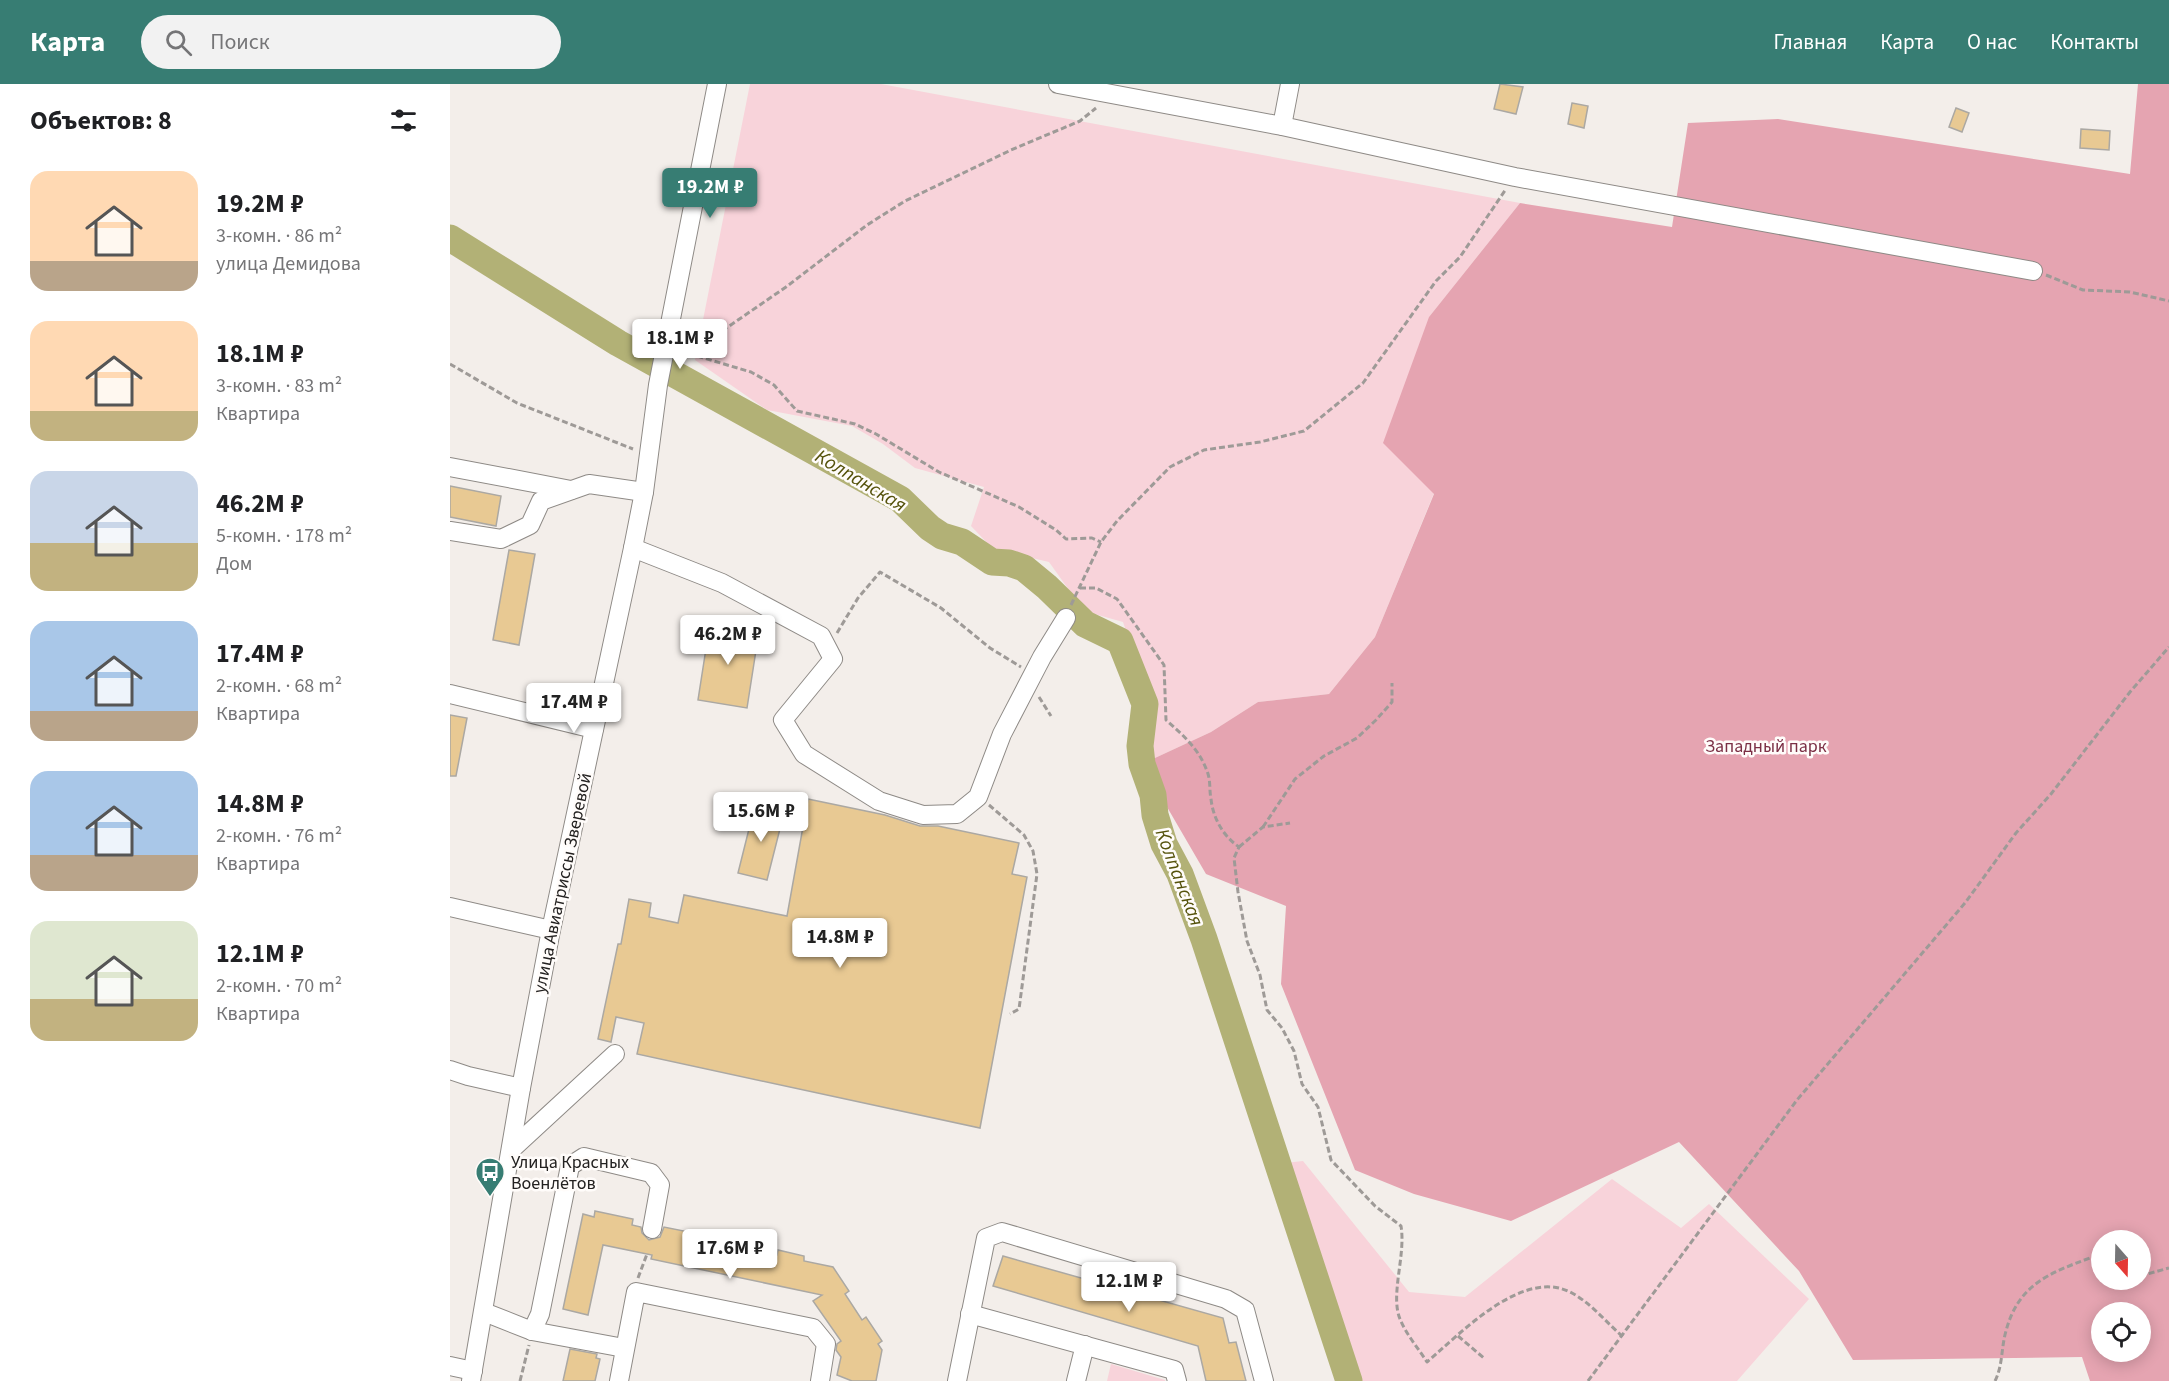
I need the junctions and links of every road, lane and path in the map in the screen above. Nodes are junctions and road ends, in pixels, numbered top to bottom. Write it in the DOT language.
graph roads {
  1 [pos="717,84"];
  2 [pos="1058,84"];
  3 [pos="1290,84"];
  4 [pos="1112,94"];
  5 [pos="1282,126"];
  6 [pos="1515,177"];
  7 [pos="2033,272"];
  8 [pos="2169,301"];
  9 [pos="667,347"];
  10 [pos="450,364"];
  11 [pos="649,454"];
  12 [pos="450,467"];
  13 [pos="572,490"];
  14 [pos="644,492"];
  15 [pos="450,531"];
  16 [pos="1101,542"];
  17 [pos="633,548"];
  18 [pos="1066,618"];
  19 [pos="2169,647"];
  20 [pos="1042,657"];
  21 [pos="833,660"];
  22 [pos="1392,683"];
  23 [pos="1026,688"];
  24 [pos="450,694"];
  25 [pos="1051,716"];
  26 [pos="594,729"];
  27 [pos="978,797"];
  28 [pos="1290,823"];
  29 [pos="1263,827"];
  30 [pos="1239,847"];
  31 [pos="450,907"];
  32 [pos="552,930"];
  33 [pos="1010,1014"];
  34 [pos="615,1054"];
  35 [pos="450,1070"];
  36 [pos="521,1088"];
  37 [pos="512,1149"];
  38 [pos="652,1229"];
  39 [pos="647,1254"];
  40 [pos="2091,1259"];
  41 [pos="2169,1268"];
  42 [pos="2151,1273"];
  43 [pos="636,1292"];
  44 [pos="484,1312"];
  45 [pos="970,1314"];
  46 [pos="532,1331"];
  47 [pos="1458,1336"];
  48 [pos="1623,1338"];
  49 [pos="1085,1345"];
  50 [pos="624,1348"];
  51 [pos="1485,1359"];
  52 [pos="450,1366"];
  53 [pos="472,1376"];
  54 [pos="520,1381"];
  55 [pos="619,1381"];
  56 [pos="820,1381"];
  57 [pos="957,1381"];
  58 [pos="1076,1381"];
  59 [pos="1177,1381"];
  60 [pos="1264,1381"];
  61 [pos="1588,1381"];
  62 [pos="1995,1381"];
  1 -- 9 [label="street, улица Авиатриссы Зверевой"];
  2 -- 4 [label="street"];
  3 -- 5 [label="street"];
  4 -- 5 [label="street"];
  4 -- 9 [label="path"];
  5 -- 6 [label="street"];
  6 -- 7 [label="street"];
  6 -- 16 [label="path"];
  7 -- 8 [label="path"];
  9 -- 11 [label="street, улица Авиатриссы Зверевой"];
  9 -- 16 [label="path"];
  10 -- 11 [label="path"];
  11 -- 14 [label="street, улица Авиатриссы Зверевой"];
  12 -- 13 [label="street"];
  13 -- 14 [label="street"];
  13 -- 15 [label="street"];
  14 -- 17 [label="street, улица Авиатриссы Зверевой"];
  16 -- 30 [label="path"];
  17 -- 21 [label="street"];
  17 -- 26 [label="street, улица Авиатриссы Зверевой"];
  18 -- 20 [label="street"];
  19 -- 48 [label="path"];
  20 -- 21 [label="path"];
  20 -- 23 [label="street"];
  21 -- 27 [label="street"];
  22 -- 29 [label="path"];
  23 -- 25 [label="path"];
  23 -- 27 [label="street"];
  24 -- 26 [label="street"];
  26 -- 32 [label="street, улица Авиатриссы Зверевой"];
  27 -- 33 [label="path"];
  28 -- 29 [label="path"];
  29 -- 30 [label="path"];
  30 -- 47 [label="path"];
  31 -- 32 [label="street"];
  32 -- 36 [label="street, улица Авиатриссы Зверевой"];
  34 -- 37 [label="street"];
  35 -- 36 [label="street"];
  36 -- 37 [label="street, улица Авиатриссы Зверевой"];
  37 -- 44 [label="street, улица Авиатриссы Зверевой"];
  38 -- 46 [label="street"];
  39 -- 43 [label="path"];
  40 -- 62 [label="path"];
  41 -- 42 [label="path"];
  43 -- 50 [label="street"];
  43 -- 56 [label="street"];
  44 -- 46 [label="street"];
  44 -- 53 [label="street, улица Авиатриссы Зверевой"];
  45 -- 49 [label="street"];
  45 -- 57 [label="street"];
  45 -- 60 [label="street"];
  46 -- 50 [label="street"];
  46 -- 54 [label="path"];
  47 -- 48 [label="path"];
  47 -- 51 [label="path"];
  48 -- 61 [label="path"];
  49 -- 58 [label="street"];
  49 -- 59 [label="street"];
  50 -- 55 [label="street"];
  52 -- 53 [label="street"];
}
